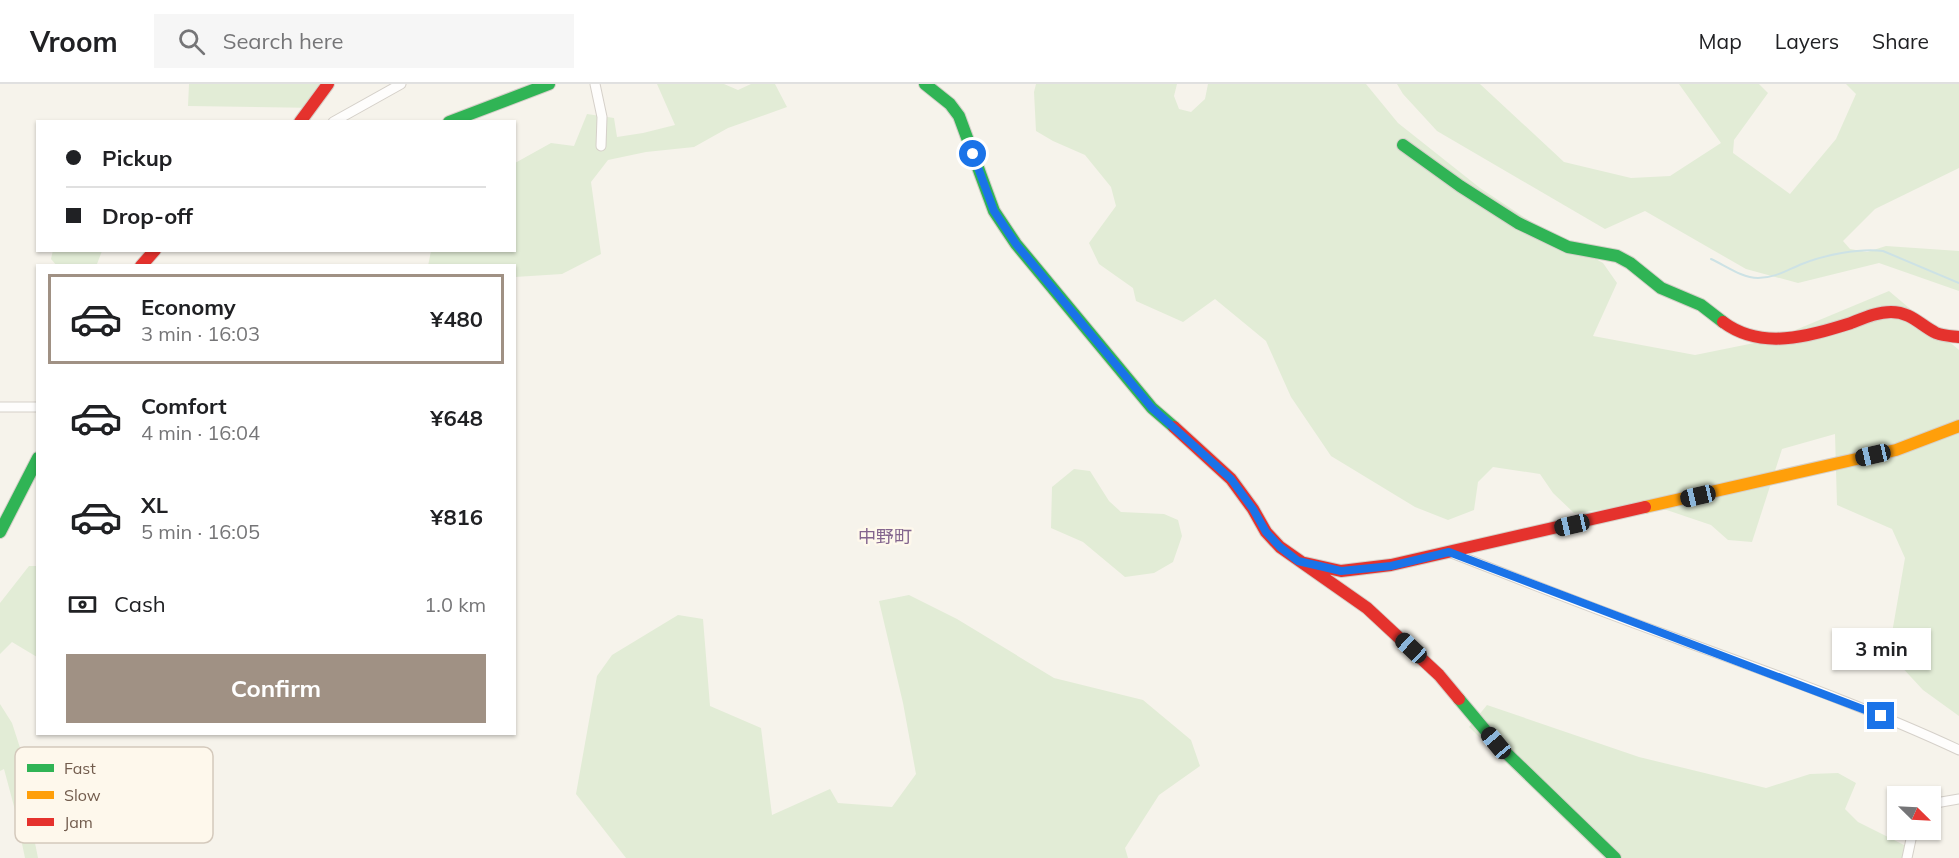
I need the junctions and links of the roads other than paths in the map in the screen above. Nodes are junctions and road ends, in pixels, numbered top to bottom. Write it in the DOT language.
graph roads {
  1 [pos="328,84"];
  2 [pos="401,84"];
  3 [pos="549,84"];
  4 [pos="596,84"];
  5 [pos="925,84"];
  6 [pos="301,120"];
  7 [pos="337,120"];
  8 [pos="454,120"];
  9 [pos="1403,145"];
  10 [pos="602,146"];
  11 [pos="152,252"];
  12 [pos="143,264"];
  13 [pos="1959,337"];
  14 [pos="36,407"];
  15 [pos="0,408"];
  16 [pos="1959,426"];
  17 [pos="36,462"];
  18 [pos="0,532"];
  19 [pos="1449,552"];
  20 [pos="1298,561"];
  21 [pos="1959,750"];
  22 [pos="1959,799"];
  23 [pos="1941,802"];
  24 [pos="1911,840"];
  25 [pos="1616,858"];
  26 [pos="1907,858"];
  1 -- 6 [label="main road"];
  2 -- 7 [label="street"];
  3 -- 8 [label="main road"];
  4 -- 10 [label="street"];
  5 -- 20 [label="main road"];
  9 -- 13 [label="main road"];
  11 -- 12 [label="main road"];
  14 -- 15 [label="street"];
  16 -- 19 [label="main road"];
  17 -- 18 [label="main road"];
  19 -- 20 [label="main road"];
  19 -- 21 [label="street"];
  20 -- 25 [label="main road"];
  22 -- 23 [label="street"];
  24 -- 26 [label="street"];
}
